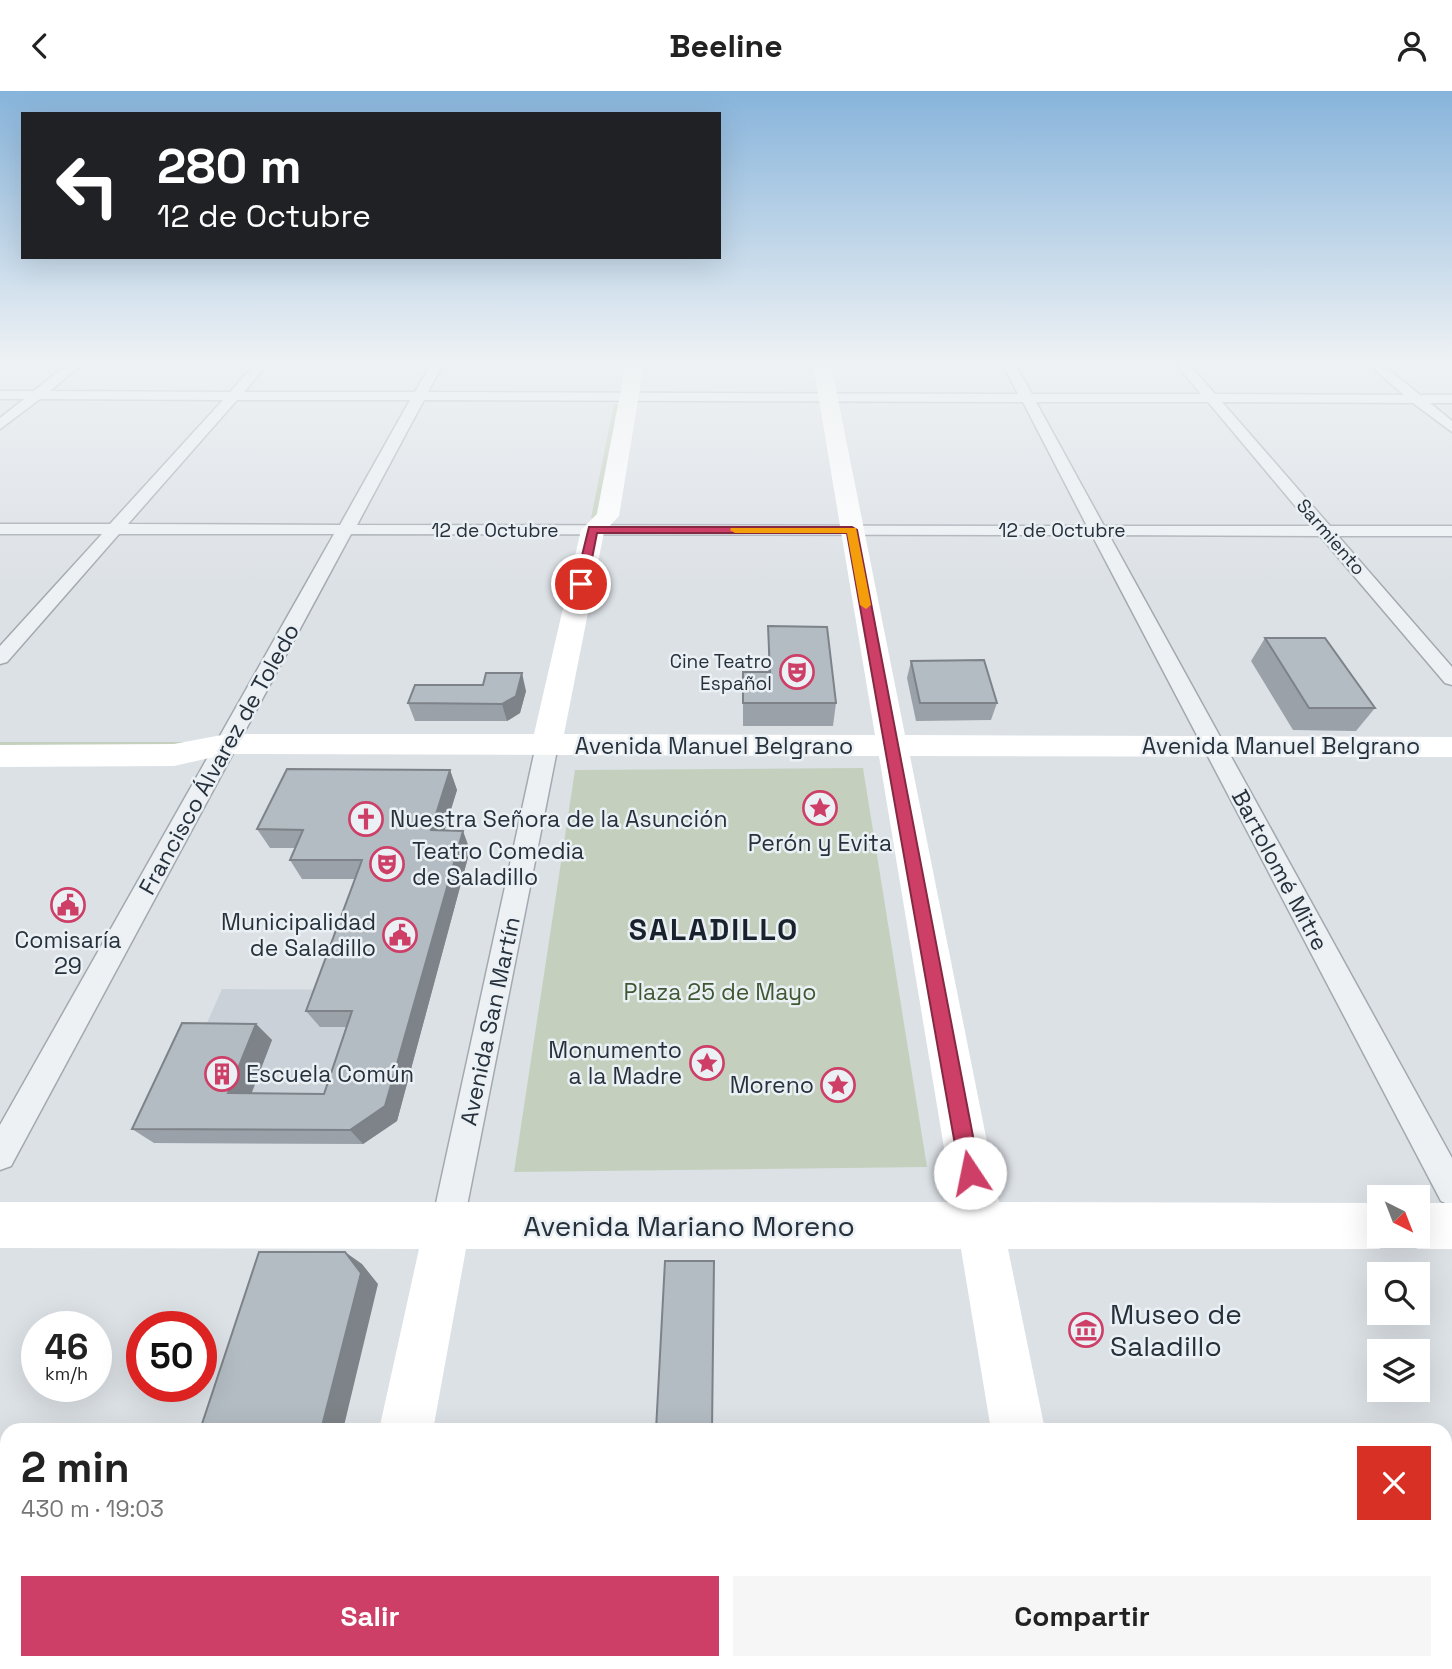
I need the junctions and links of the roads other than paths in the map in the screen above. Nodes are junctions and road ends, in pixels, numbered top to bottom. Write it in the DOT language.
graph roads {
  1 [pos="196,438"];
  2 [pos="397,438"];
  3 [pos="614,438"];
  4 [pos="835,438"];
  5 [pos="1049,438"];
  6 [pos="1245,438"];
  7 [pos="586,503"];
  8 [pos="0,529"];
  9 [pos="115,529"];
  10 [pos="346,530"];
  11 [pos="593,530"];
  12 [pos="852,530"];
  13 [pos="1098,530"];
  14 [pos="1324,531"];
  15 [pos="1452,531"];
  16 [pos="0,658"];
  17 [pos="1452,678"];
  18 [pos="0,734"];
  19 [pos="227,744"];
  20 [pos="547,745"];
  21 [pos="1212,745"];
  22 [pos="891,746"];
  23 [pos="1452,747"];
  24 [pos="0,755"];
  25 [pos="0,1154"];
  26 [pos="1452,1190"];
  27 [pos="0,1225"];
  28 [pos="447,1226"];
  29 [pos="980,1226"];
  30 [pos="1367,1226"];
  31 [pos="1430,1226"];
  32 [pos="1452,1226"];
  33 [pos="407,1423"];
  34 [pos="1017,1423"];
  1 -- 9 [label="street"];
  2 -- 10 [label="street, Francisco Álvarez de Toledo"];
  3 -- 11 [label="main road, Avenida San Martín"];
  4 -- 12 [label="main road"];
  5 -- 13 [label="street, Bartolomé Mitre"];
  6 -- 14 [label="street, Sarmiento"];
  7 -- 11 [label="main road, Avenida San Martín"];
  8 -- 9 [label="street, 12 de Octubre"];
  9 -- 10 [label="street, 12 de Octubre"];
  9 -- 16 [label="street"];
  10 -- 11 [label="street, 12 de Octubre"];
  10 -- 19 [label="street, Francisco Álvarez de Toledo"];
  11 -- 12 [label="street, 12 de Octubre"];
  11 -- 20 [label="main road, Avenida San Martín"];
  12 -- 13 [label="street, 12 de Octubre"];
  12 -- 22 [label="main road"];
  13 -- 14 [label="street, 12 de Octubre"];
  13 -- 21 [label="street, Bartolomé Mitre"];
  14 -- 15 [label="street, 12 de Octubre"];
  14 -- 17 [label="street, Sarmiento"];
  18 -- 19 [label="main road, Avenida Manuel Belgrano"];
  19 -- 20 [label="main road, Avenida Manuel Belgrano"];
  19 -- 24 [label="main road, Avenida Manuel Belgrano"];
  19 -- 25 [label="street, Francisco Álvarez de Toledo"];
  20 -- 22 [label="main road, Avenida Manuel Belgrano"];
  20 -- 28 [label="street, Avenida San Martín"];
  21 -- 22 [label="main road, Avenida Manuel Belgrano"];
  21 -- 23 [label="main road, Avenida Manuel Belgrano"];
  21 -- 26 [label="street, Bartolomé Mitre"];
  22 -- 29 [label="main road"];
  27 -- 28 [label="main road, Avenida Mariano Moreno"];
  28 -- 29 [label="main road, Avenida Mariano Moreno"];
  28 -- 33 [label="main road, Avenida San Martín"];
  29 -- 30 [label="main road, Avenida Mariano Moreno"];
  29 -- 34 [label="main road"];
  31 -- 32 [label="main road"];
}
